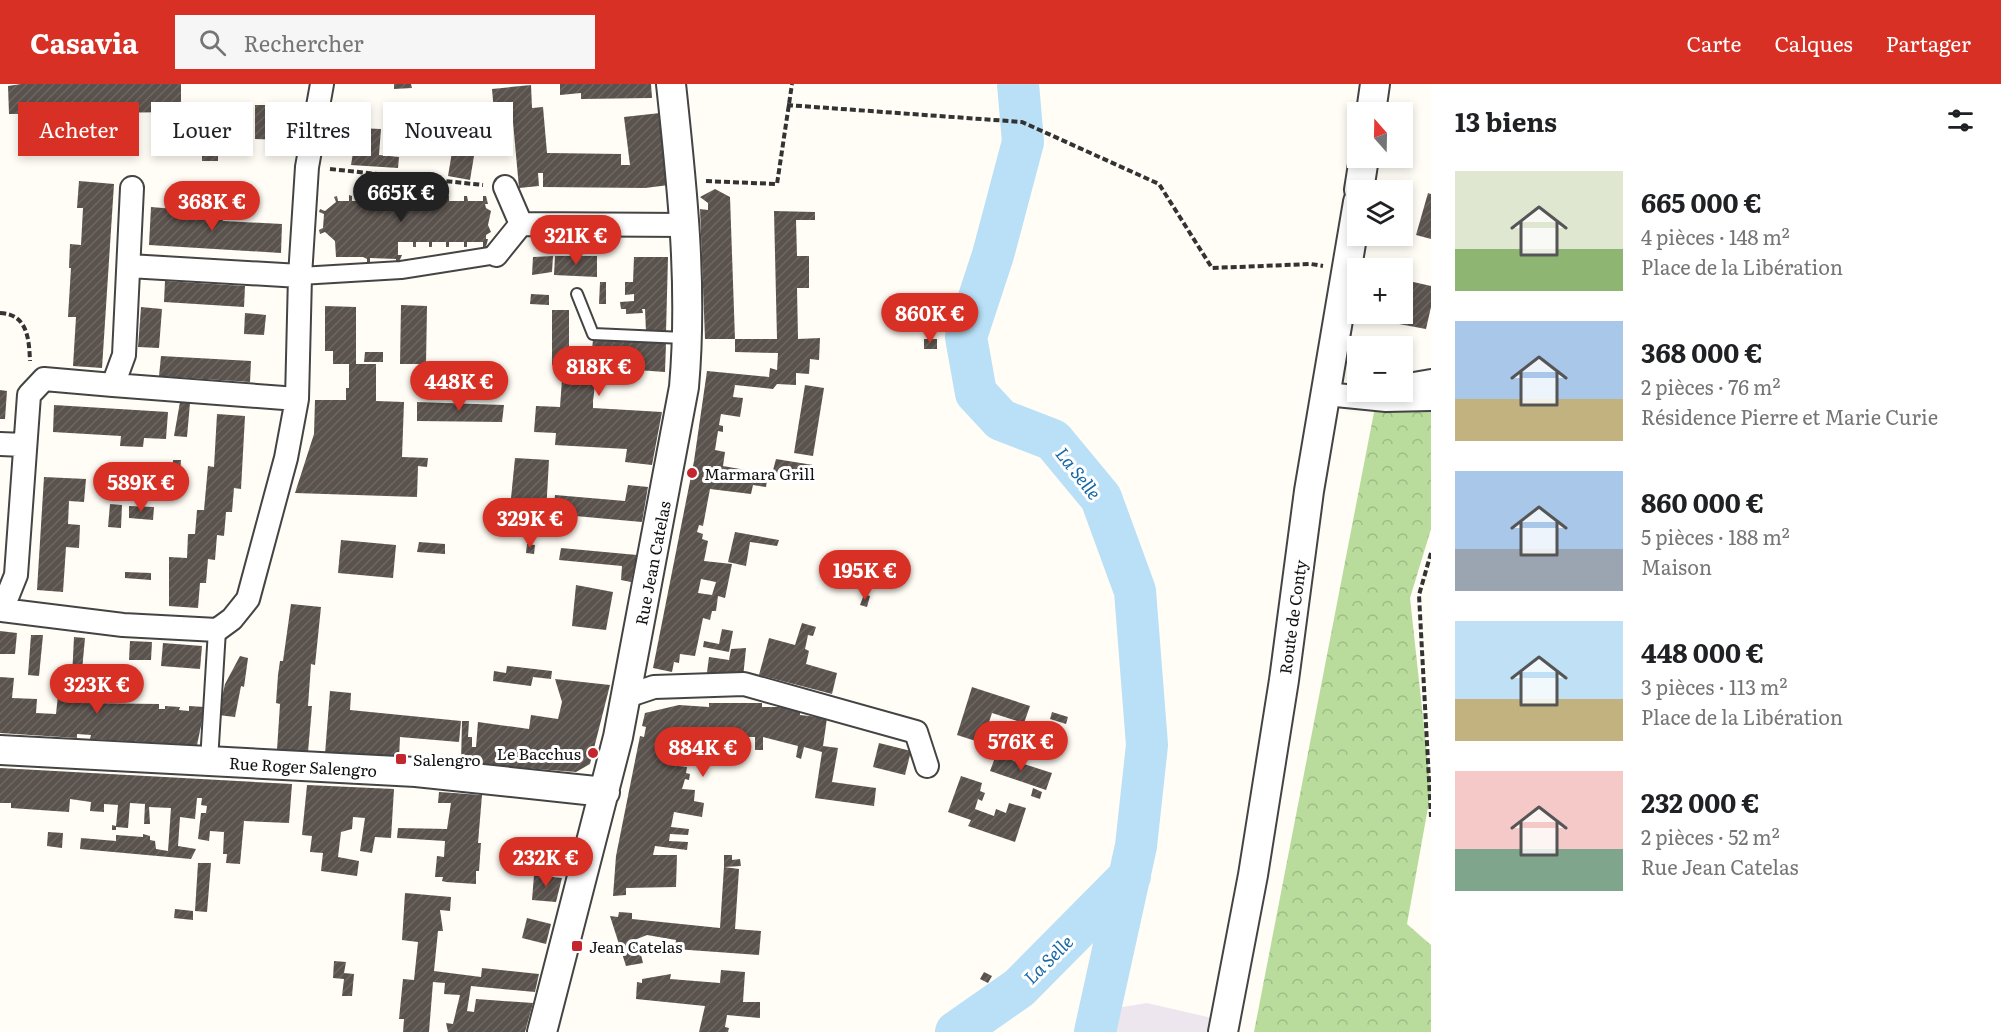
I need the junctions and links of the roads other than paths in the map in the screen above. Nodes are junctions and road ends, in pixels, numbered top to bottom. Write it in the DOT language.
graph roads {
  1 [pos="322,84"];
  2 [pos="671,84"];
  3 [pos="1375,84"];
  4 [pos="1372,102"];
  5 [pos="505,187"];
  6 [pos="132,188"];
  7 [pos="521,224"];
  8 [pos="686,225"];
  9 [pos="1351,246"];
  10 [pos="496,255"];
  11 [pos="129,266"];
  12 [pos="300,276"];
  13 [pos="577,294"];
  14 [pos="688,338"];
  15 [pos="1431,381"];
  16 [pos="1413,384"];
  17 [pos="113,385"];
  18 [pos="1326,394"];
  19 [pos="1347,394"];
  20 [pos="297,399"];
  21 [pos="1413,399"];
  22 [pos="1431,399"];
  23 [pos="0,444"];
  24 [pos="24,445"];
  25 [pos="1,609"];
  26 [pos="217,630"];
  27 [pos="627,696"];
  28 [pos="0,750"];
  29 [pos="209,761"];
  30 [pos="927,766"];
  31 [pos="605,792"];
  32 [pos="542,1032"];
  33 [pos="1223,1032"];
  1 -- 12 [label="street"];
  2 -- 8 [label="street, Rue Jean Catelas"];
  3 -- 4 [label="street"];
  5 -- 7 [label="street"];
  6 -- 11 [label="street"];
  7 -- 8 [label="street"];
  7 -- 10 [label="street"];
  8 -- 14 [label="street, Rue Jean Catelas"];
  9 -- 18 [label="street, Route de Conty"];
  10 -- 12 [label="street"];
  11 -- 12 [label="street"];
  11 -- 17 [label="street"];
  12 -- 20 [label="street"];
  13 -- 14 [label="lane"];
  14 -- 27 [label="street, Rue Jean Catelas"];
  15 -- 16 [label="street"];
  17 -- 20 [label="street"];
  17 -- 24 [label="street"];
  18 -- 19 [label="street"];
  18 -- 33 [label="street, Route de Conty"];
  20 -- 26 [label="street"];
  21 -- 22 [label="street"];
  23 -- 24 [label="street"];
  24 -- 25 [label="street"];
  25 -- 26 [label="street"];
  26 -- 29 [label="street"];
  27 -- 30 [label="street"];
  27 -- 31 [label="street, Rue Jean Catelas"];
  28 -- 29 [label="street, Rue Roger Salengro"];
  29 -- 31 [label="street, Rue Roger Salengro"];
  31 -- 32 [label="street, Rue Jean Catelas"];
}
